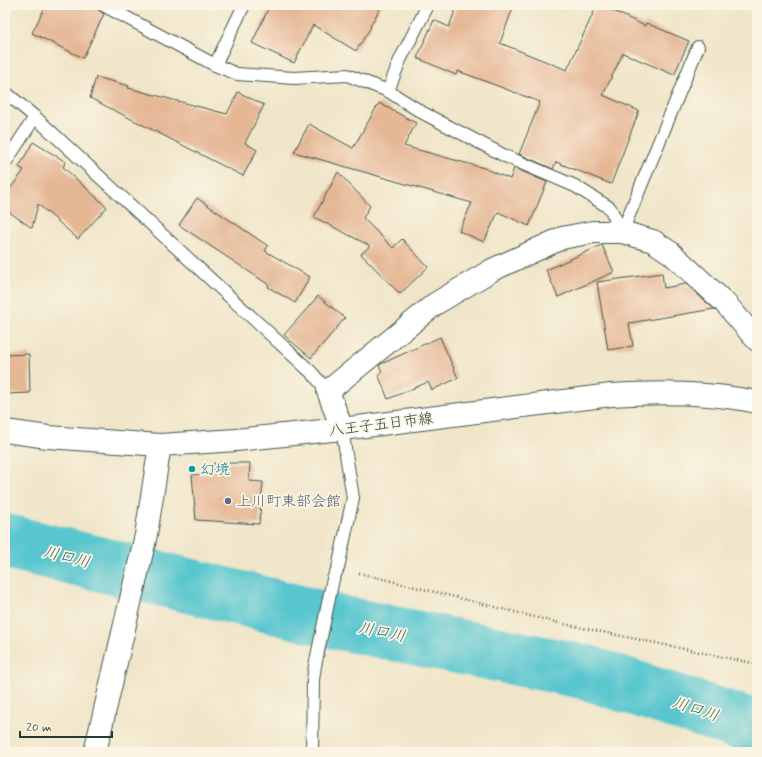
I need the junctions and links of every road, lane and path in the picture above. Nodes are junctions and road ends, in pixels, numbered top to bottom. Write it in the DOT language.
graph roads {
  1 [pos="103,5"];
  2 [pos="244,5"];
  3 [pos="428,5"];
  4 [pos="698,47"];
  5 [pos="215,65"];
  6 [pos="388,91"];
  7 [pos="5,92"];
  8 [pos="35,117"];
  9 [pos="5,163"];
  10 [pos="622,232"];
  11 [pos="757,340"];
  12 [pos="328,391"];
  13 [pos="757,402"];
  14 [pos="342,429"];
  15 [pos="5,431"];
  16 [pos="160,445"];
  17 [pos="335,573"];
  18 [pos="757,664"];
  19 [pos="95,752"];
  20 [pos="312,752"];
  1 -- 5 [label="lane"];
  2 -- 5 [label="lane"];
  3 -- 6 [label="lane"];
  4 -- 10 [label="lane"];
  5 -- 6 [label="lane"];
  6 -- 10 [label="lane"];
  7 -- 8 [label="lane"];
  8 -- 9 [label="lane"];
  8 -- 12 [label="lane"];
  10 -- 11 [label="street"];
  10 -- 12 [label="street"];
  12 -- 14 [label="street"];
  13 -- 14 [label="street, 八王子五日市線"];
  14 -- 16 [label="street, 八王子五日市線"];
  14 -- 17 [label="lane"];
  15 -- 16 [label="street, 八王子五日市線"];
  16 -- 19 [label="street"];
  17 -- 18 [label="path"];
  17 -- 20 [label="lane"];
}
